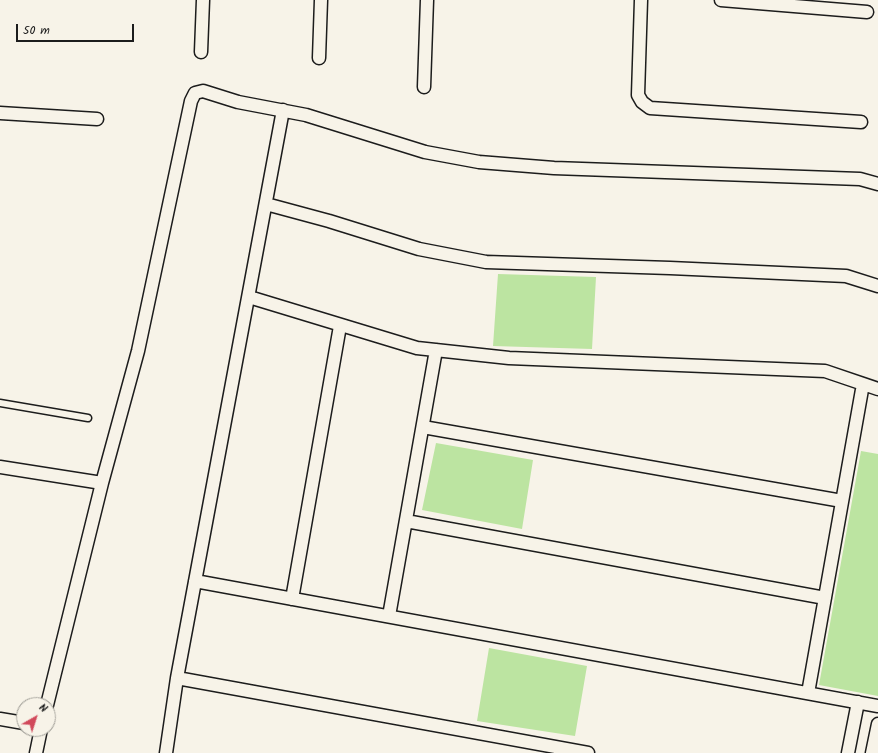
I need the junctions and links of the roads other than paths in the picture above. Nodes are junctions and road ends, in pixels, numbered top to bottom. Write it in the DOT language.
graph roads {
  1 [pos="203,0"];
  2 [pos="321,0"];
  3 [pos="427,0"];
  4 [pos="641,0"];
  5 [pos="721,0"];
  6 [pos="818,4"];
  7 [pos="867,12"];
  8 [pos="201,52"];
  9 [pos="319,58"];
  10 [pos="424,86"];
  11 [pos="283,110"];
  12 [pos="0,113"];
  13 [pos="97,119"];
  14 [pos="861,122"];
  15 [pos="878,184"];
  16 [pos="266,204"];
  17 [pos="878,286"];
  18 [pos="249,297"];
  19 [pos="340,326"];
  20 [pos="436,350"];
  21 [pos="863,384"];
  22 [pos="878,389"];
  23 [pos="0,403"];
  24 [pos="88,418"];
  25 [pos="422,427"];
  26 [pos="0,467"];
  27 [pos="102,483"];
  28 [pos="842,500"];
  29 [pos="406,521"];
  30 [pos="195,581"];
  31 [pos="292,598"];
  32 [pos="825,598"];
  33 [pos="389,616"];
  34 [pos="177,678"];
  35 [pos="808,693"];
  36 [pos="48,697"];
  37 [pos="858,702"];
  38 [pos="878,706"];
  39 [pos="0,719"];
  40 [pos="16,722"];
  41 [pos="878,724"];
  42 [pos="39,737"];
  43 [pos="36,753"];
  44 [pos="166,753"];
  45 [pos="588,753"];
  46 [pos="848,753"];
  47 [pos="872,753"];
  1 -- 8 [label="street"];
  2 -- 9 [label="street"];
  3 -- 10 [label="street"];
  4 -- 14 [label="street"];
  5 -- 6 [label="street"];
  6 -- 7 [label="street"];
  11 -- 15 [label="street"];
  11 -- 16 [label="street"];
  11 -- 27 [label="street"];
  12 -- 13 [label="street"];
  16 -- 17 [label="street"];
  16 -- 18 [label="street"];
  18 -- 19 [label="street"];
  18 -- 30 [label="street"];
  19 -- 20 [label="street"];
  19 -- 31 [label="street"];
  20 -- 21 [label="street"];
  20 -- 25 [label="street"];
  21 -- 22 [label="street"];
  21 -- 28 [label="street"];
  23 -- 24 [label="lane"];
  25 -- 28 [label="street"];
  25 -- 29 [label="street"];
  26 -- 27 [label="street"];
  27 -- 36 [label="street"];
  28 -- 32 [label="street"];
  29 -- 32 [label="street"];
  29 -- 33 [label="street"];
  30 -- 31 [label="street"];
  30 -- 34 [label="street"];
  31 -- 33 [label="street"];
  32 -- 35 [label="street"];
  33 -- 35 [label="street"];
  34 -- 44 [label="street"];
  34 -- 45 [label="street"];
  35 -- 37 [label="street"];
  37 -- 38 [label="street"];
  37 -- 46 [label="street"];
  39 -- 40 [label="street"];
  41 -- 47 [label="street"];
  42 -- 43 [label="street"];
}
